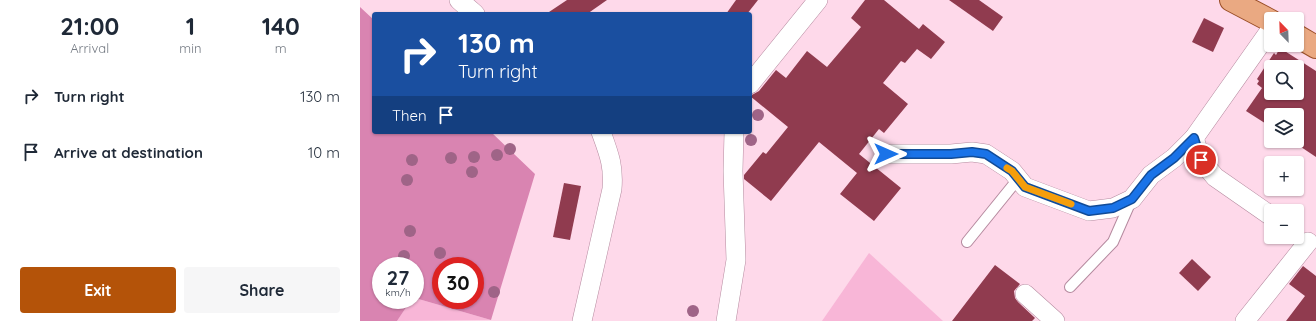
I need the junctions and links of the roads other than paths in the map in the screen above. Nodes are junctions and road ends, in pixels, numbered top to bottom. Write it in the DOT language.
graph roads {
  1 [pos="459,0"];
  2 [pos="818,0"];
  3 [pos="1231,0"];
  4 [pos="473,12"];
  5 [pos="1264,17"];
  6 [pos="1264,39"];
  7 [pos="1304,40"];
  8 [pos="1316,47"];
  9 [pos="752,82"];
  10 [pos="602,134"];
  11 [pos="734,134"];
  12 [pos="1194,138"];
  13 [pos="886,154"];
  14 [pos="1018,179"];
  15 [pos="1132,199"];
  16 [pos="1264,211"];
  17 [pos="966,242"];
  18 [pos="1307,242"];
  19 [pos="1070,287"];
  20 [pos="1025,294"];
  21 [pos="582,321"];
  22 [pos="726,321"];
  23 [pos="1055,321"];
  24 [pos="1245,321"];
  1 -- 4 [label="street"];
  2 -- 9 [label="street"];
  3 -- 5 [label="main road"];
  6 -- 12 [label="street"];
  7 -- 8 [label="main road"];
  10 -- 21 [label="street"];
  11 -- 22 [label="street"];
  12 -- 15 [label="street"];
  12 -- 16 [label="street"];
  13 -- 14 [label="street"];
  14 -- 15 [label="street"];
  14 -- 17 [label="lane"];
  15 -- 19 [label="lane"];
  18 -- 24 [label="street"];
  20 -- 23 [label="street"];
}
